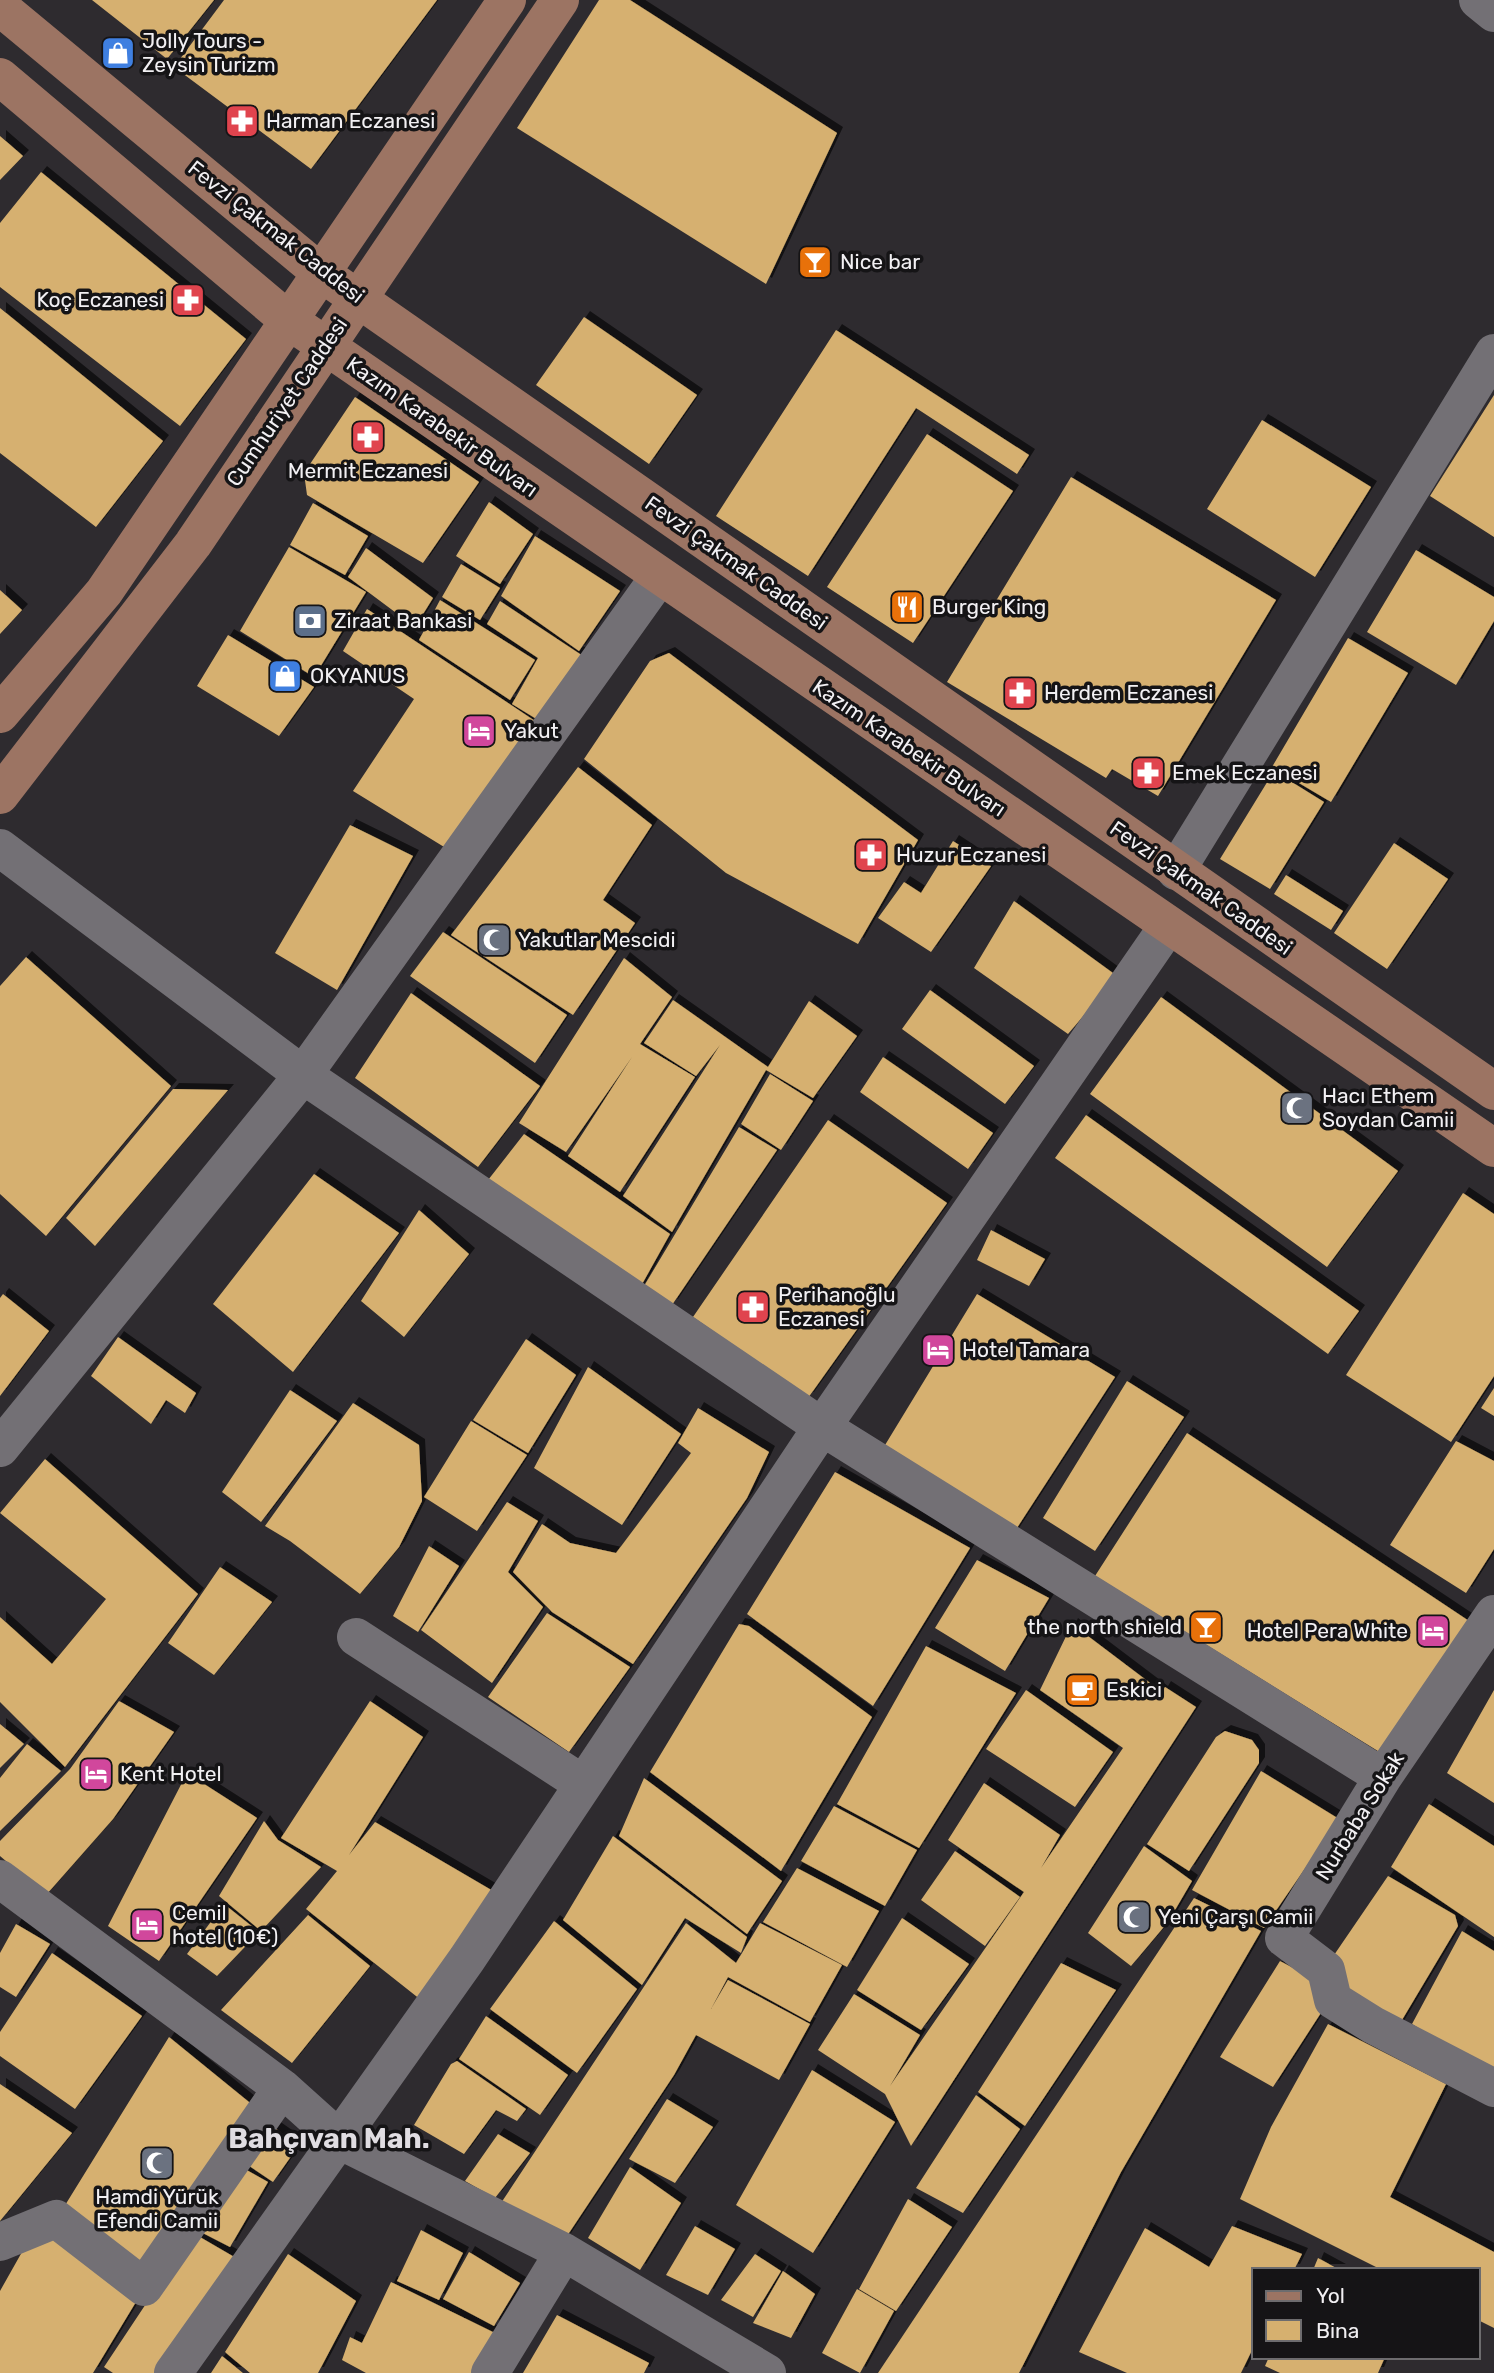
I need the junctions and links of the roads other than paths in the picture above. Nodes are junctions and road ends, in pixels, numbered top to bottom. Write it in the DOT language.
graph roads {
  1 [pos="507,0"];
  2 [pos="560,0"];
  3 [pos="1478,0"];
  4 [pos="0,8"];
  5 [pos="1494,13"];
  6 [pos="0,78"];
  7 [pos="321,272"];
  8 [pos="357,297"];
  9 [pos="288,320"];
  10 [pos="326,346"];
  11 [pos="1494,353"];
  12 [pos="659,577"];
  13 [pos="0,714"];
  14 [pos="0,795"];
  15 [pos="0,848"];
  16 [pos="1176,871"];
  17 [pos="1168,926"];
  18 [pos="303,1075"];
  19 [pos="1494,1091"];
  20 [pos="1494,1148"];
  21 [pos="821,1427"];
  22 [pos="0,1448"];
  23 [pos="1491,1628"];
  24 [pos="356,1637"];
  25 [pos="1383,1777"];
  26 [pos="583,1784"];
  27 [pos="0,1879"];
  28 [pos="282,2088"];
  29 [pos="1494,2088"];
  30 [pos="341,2141"];
  31 [pos="0,2242"];
  32 [pos="564,2252"];
  33 [pos="173,2373"];
  34 [pos="490,2373"];
  35 [pos="767,2373"];
  1 -- 7 [label="main road"];
  2 -- 8 [label="main road, Cumhuriyet Caddesi"];
  3 -- 5 [label="street"];
  4 -- 7 [label="main road, Fevzi Çakmak Caddesi"];
  6 -- 9 [label="main road"];
  7 -- 8 [label="main road, Fevzi Çakmak Caddesi"];
  7 -- 9 [label="main road"];
  8 -- 10 [label="main road, Cumhuriyet Caddesi"];
  8 -- 16 [label="main road, Fevzi Çakmak Caddesi"];
  9 -- 10 [label="main road"];
  9 -- 13 [label="main road"];
  10 -- 12 [label="main road, Kazım Karabekir Bulvarı"];
  10 -- 14 [label="main road, Cumhuriyet Caddesi"];
  11 -- 16 [label="street"];
  12 -- 17 [label="main road, Kazım Karabekir Bulvarı"];
  12 -- 18 [label="street"];
  15 -- 18 [label="street"];
  16 -- 19 [label="main road, Fevzi Çakmak Caddesi"];
  17 -- 20 [label="main road, Kazım Karabekir Bulvarı"];
  17 -- 21 [label="street"];
  18 -- 21 [label="street"];
  18 -- 22 [label="street"];
  21 -- 25 [label="street"];
  21 -- 26 [label="street"];
  23 -- 25 [label="street, Nurbaba Sokak"];
  24 -- 26 [label="street"];
  25 -- 29 [label="street, Nurbaba Sokak"];
  26 -- 30 [label="street"];
  27 -- 28 [label="street"];
  28 -- 30 [label="street"];
  28 -- 31 [label="street"];
  30 -- 32 [label="street"];
  30 -- 33 [label="street"];
  32 -- 34 [label="street"];
  32 -- 35 [label="street"];
}
